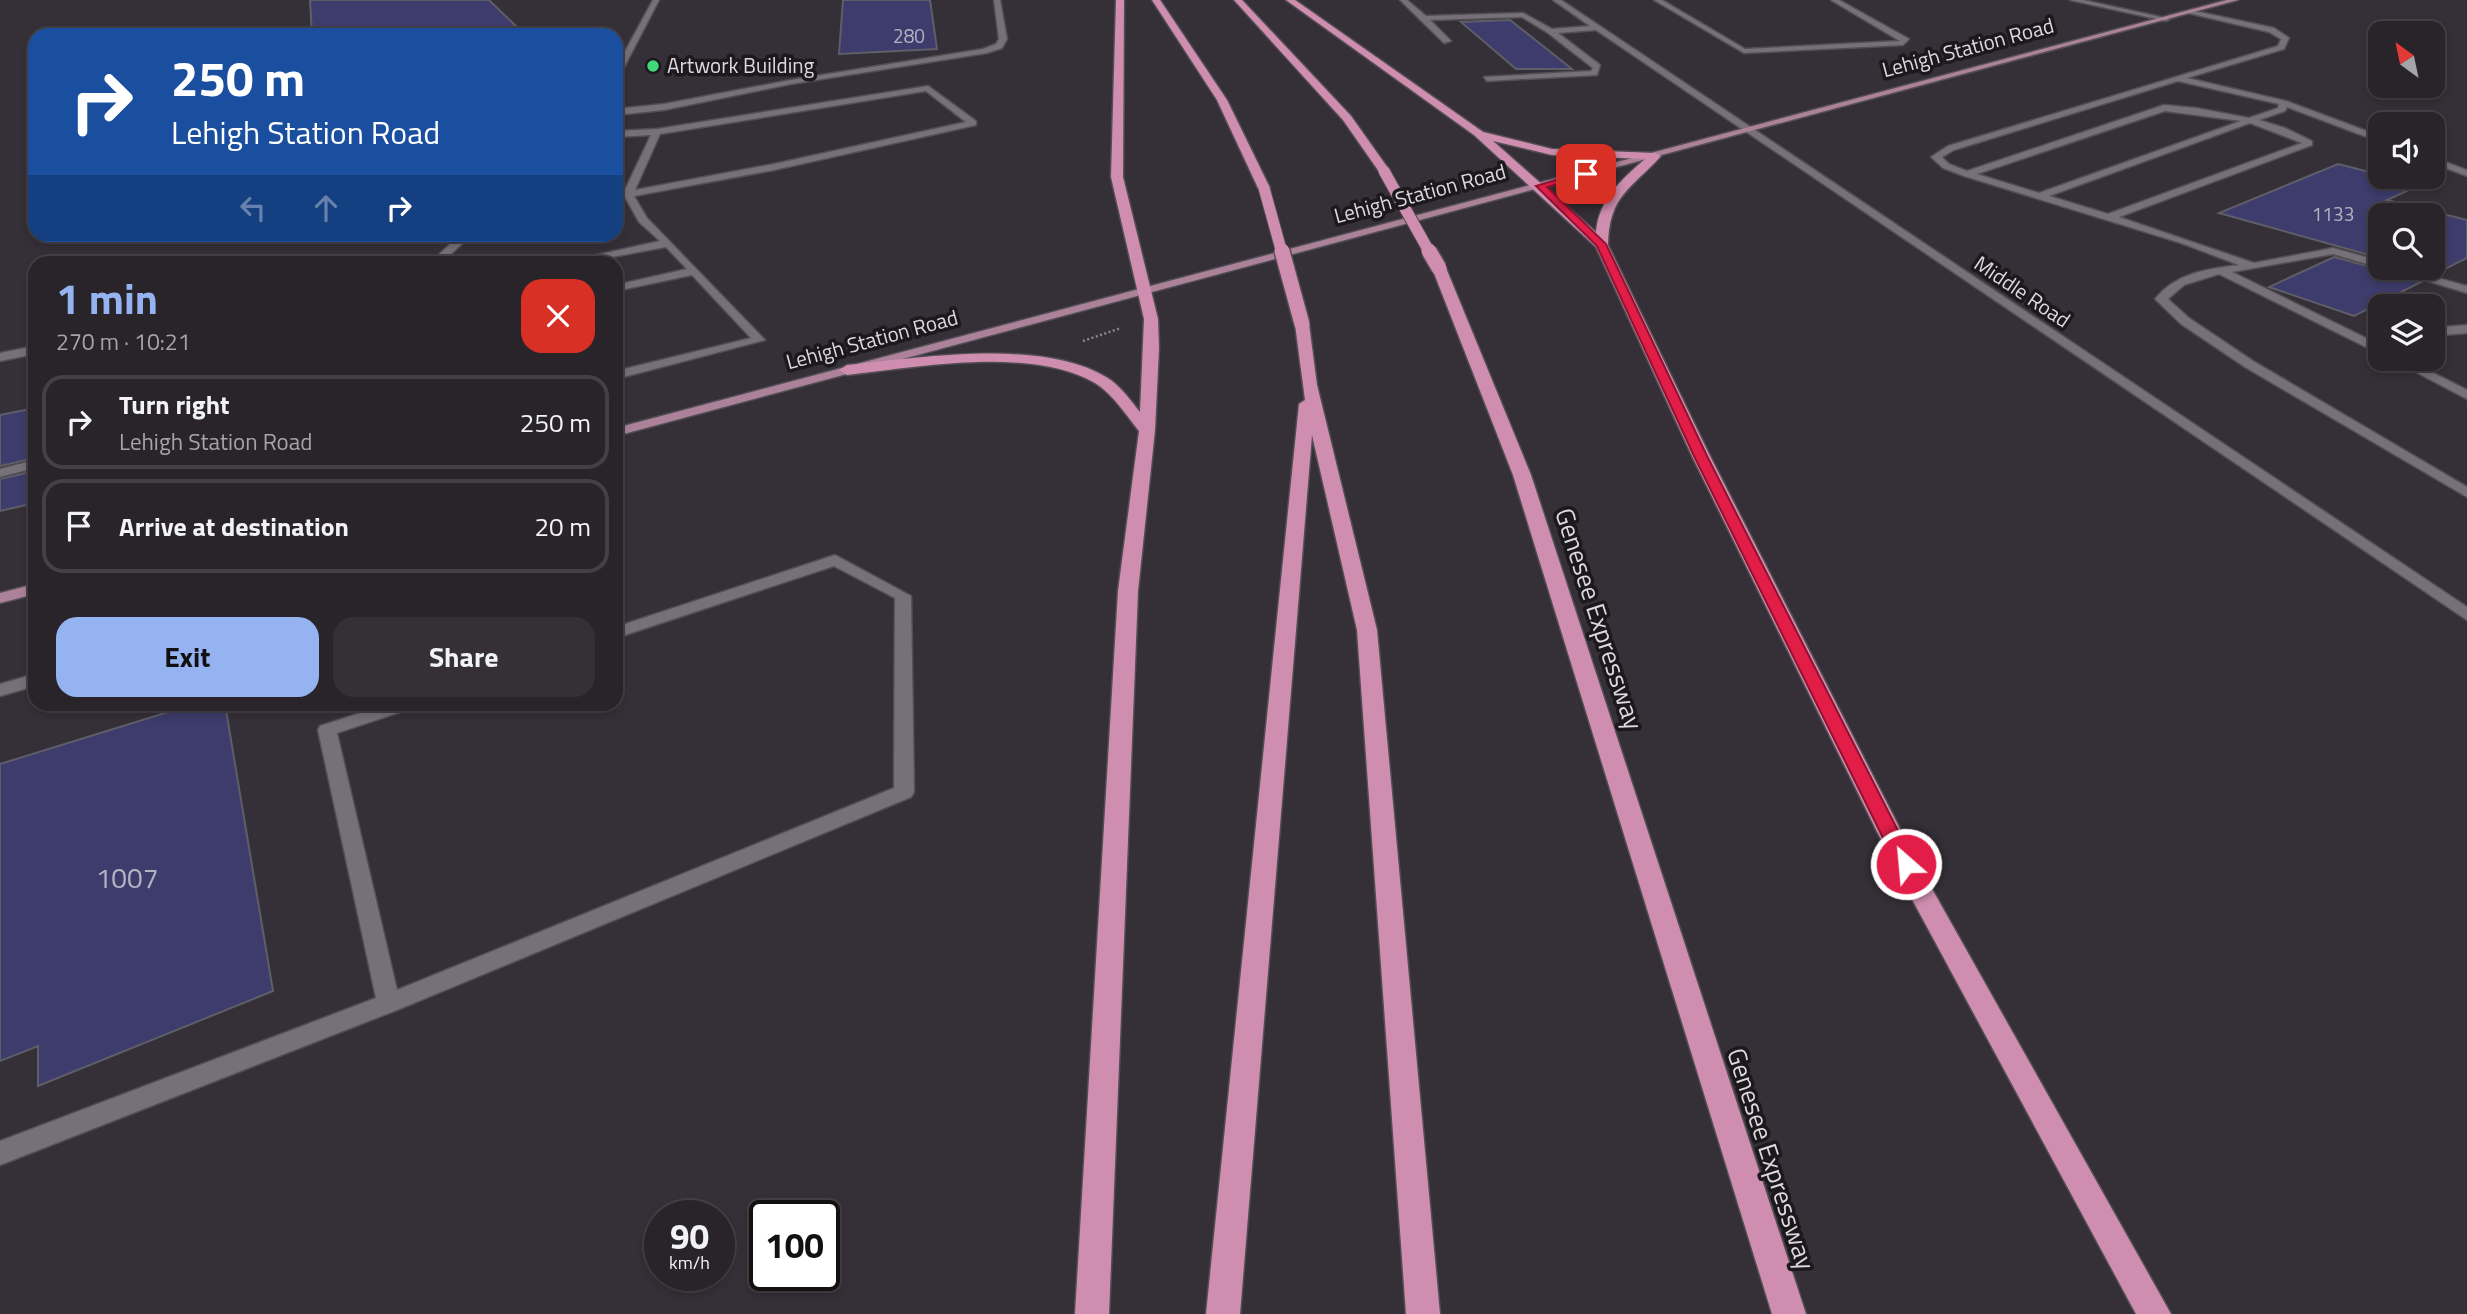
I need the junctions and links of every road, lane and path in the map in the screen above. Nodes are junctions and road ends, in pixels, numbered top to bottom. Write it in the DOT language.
graph roads {
  1 [pos="656,0"];
  2 [pos="997,0"];
  3 [pos="1120,0"];
  4 [pos="1156,0"];
  5 [pos="1238,0"];
  6 [pos="1290,0"];
  7 [pos="1556,0"];
  8 [pos="1657,0"];
  9 [pos="1833,0"];
  10 [pos="2073,0"];
  11 [pos="2235,0"];
  12 [pos="1403,1"];
  13 [pos="2190,12"];
  14 [pos="1424,18"];
  15 [pos="2166,19"];
  16 [pos="1598,28"];
  17 [pos="1551,30"];
  18 [pos="1447,41"];
  19 [pos="623,62"];
  20 [pos="1488,79"];
  21 [pos="2177,79"];
  22 [pos="2283,103"];
  23 [pos="623,110"];
  24 [pos="2246,121"];
  25 [pos="1749,131"];
  26 [pos="657,132"];
  27 [pos="1478,133"];
  28 [pos="623,134"];
  29 [pos="2368,135"];
  30 [pos="1655,156"];
  31 [pos="2445,165"];
  32 [pos="2467,173"];
  33 [pos="1967,174"];
  34 [pos="1541,186"];
  35 [pos="623,193"];
  36 [pos="623,195"];
  37 [pos="2039,195"];
  38 [pos="623,196"];
  39 [pos="2110,217"];
  40 [pos="459,242"];
  41 [pos="668,243"];
  42 [pos="1602,244"];
  43 [pos="443,256"];
  44 [pos="602,256"];
  45 [pos="2368,261"];
  46 [pos="2253,266"];
  47 [pos="694,271"];
  48 [pos="2221,271"];
  49 [pos="2432,280"];
  50 [pos="623,286"];
  51 [pos="2467,290"];
  52 [pos="1142,291"];
  53 [pos="1129,325"];
  54 [pos="2467,328"];
  55 [pos="2445,331"];
  56 [pos="2368,339"];
  57 [pos="2360,340"];
  58 [pos="1079,343"];
  59 [pos="2368,344"];
  60 [pos="28,351"];
  61 [pos="0,357"];
  62 [pos="623,369"];
  63 [pos="847,370"];
  64 [pos="2420,371"];
  65 [pos="1309,385"];
  66 [pos="2467,395"];
  67 [pos="623,430"];
  68 [pos="1147,430"];
  69 [pos="28,466"];
  70 [pos="0,473"];
  71 [pos="2467,493"];
  72 [pos="28,591"];
  73 [pos="0,598"];
  74 [pos="2467,615"];
  75 [pos="623,631"];
  76 [pos="28,682"];
  77 [pos="0,690"];
  78 [pos="385,711"];
  79 [pos="389,1003"];
  80 [pos="0,1153"];
  81 [pos="1092,1314"];
  82 [pos="1223,1314"];
  83 [pos="1423,1314"];
  84 [pos="1789,1314"];
  85 [pos="2154,1314"];
  1 -- 19 [label="street"];
  2 -- 23 [label="street"];
  3 -- 52 [label="highway"];
  4 -- 65 [label="highway, bridge"];
  5 -- 84 [label="highway, Genesee Expressway, bridge"];
  6 -- 27 [label="highway"];
  7 -- 16 [label="street, Middle Road"];
  8 -- 9 [label="street"];
  10 -- 15 [label="street"];
  11 -- 13 [label="main road, Lehigh Station Road"];
  12 -- 14 [label="street"];
  13 -- 15 [label="main road, Lehigh Station Road"];
  13 -- 21 [label="street"];
  14 -- 17 [label="street"];
  14 -- 18 [label="street"];
  15 -- 25 [label="main road, Lehigh Station Road"];
  16 -- 17 [label="street"];
  16 -- 25 [label="street, Middle Road"];
  17 -- 20 [label="street"];
  21 -- 22 [label="street"];
  21 -- 33 [label="street"];
  22 -- 24 [label="street"];
  22 -- 29 [label="street"];
  24 -- 33 [label="street"];
  24 -- 37 [label="street"];
  24 -- 39 [label="street"];
  25 -- 30 [label="main road, Lehigh Station Road"];
  25 -- 74 [label="street, Middle Road"];
  26 -- 28 [label="street"];
  26 -- 35 [label="street"];
  26 -- 36 [label="street"];
  27 -- 30 [label="highway"];
  27 -- 34 [label="highway"];
  30 -- 34 [label="main road, Lehigh Station Road"];
  30 -- 42 [label="highway"];
  31 -- 32 [label="street"];
  33 -- 37 [label="street"];
  34 -- 42 [label="highway"];
  34 -- 52 [label="main road, Lehigh Station Road"];
  37 -- 39 [label="street"];
  38 -- 41 [label="street"];
  39 -- 46 [label="street"];
  40 -- 43 [label="street"];
  41 -- 44 [label="street"];
  41 -- 47 [label="street"];
  42 -- 85 [label="highway"];
  45 -- 46 [label="street"];
  46 -- 48 [label="street"];
  47 -- 50 [label="street"];
  47 -- 62 [label="street"];
  48 -- 57 [label="street"];
  48 -- 71 [label="street"];
  49 -- 51 [label="street"];
  52 -- 63 [label="main road, Lehigh Station Road"];
  52 -- 68 [label="highway"];
  53 -- 58 [label="path"];
  54 -- 55 [label="street"];
  56 -- 57 [label="street"];
  57 -- 59 [label="street"];
  60 -- 61 [label="street"];
  63 -- 67 [label="main road, Lehigh Station Road"];
  63 -- 68 [label="highway"];
  64 -- 66 [label="street"];
  65 -- 82 [label="highway"];
  65 -- 83 [label="highway"];
  68 -- 81 [label="highway"];
  69 -- 70 [label="street"];
  72 -- 73 [label="main road"];
  75 -- 79 [label="street"];
  76 -- 77 [label="street"];
  78 -- 79 [label="street"];
  79 -- 80 [label="street"];
}
